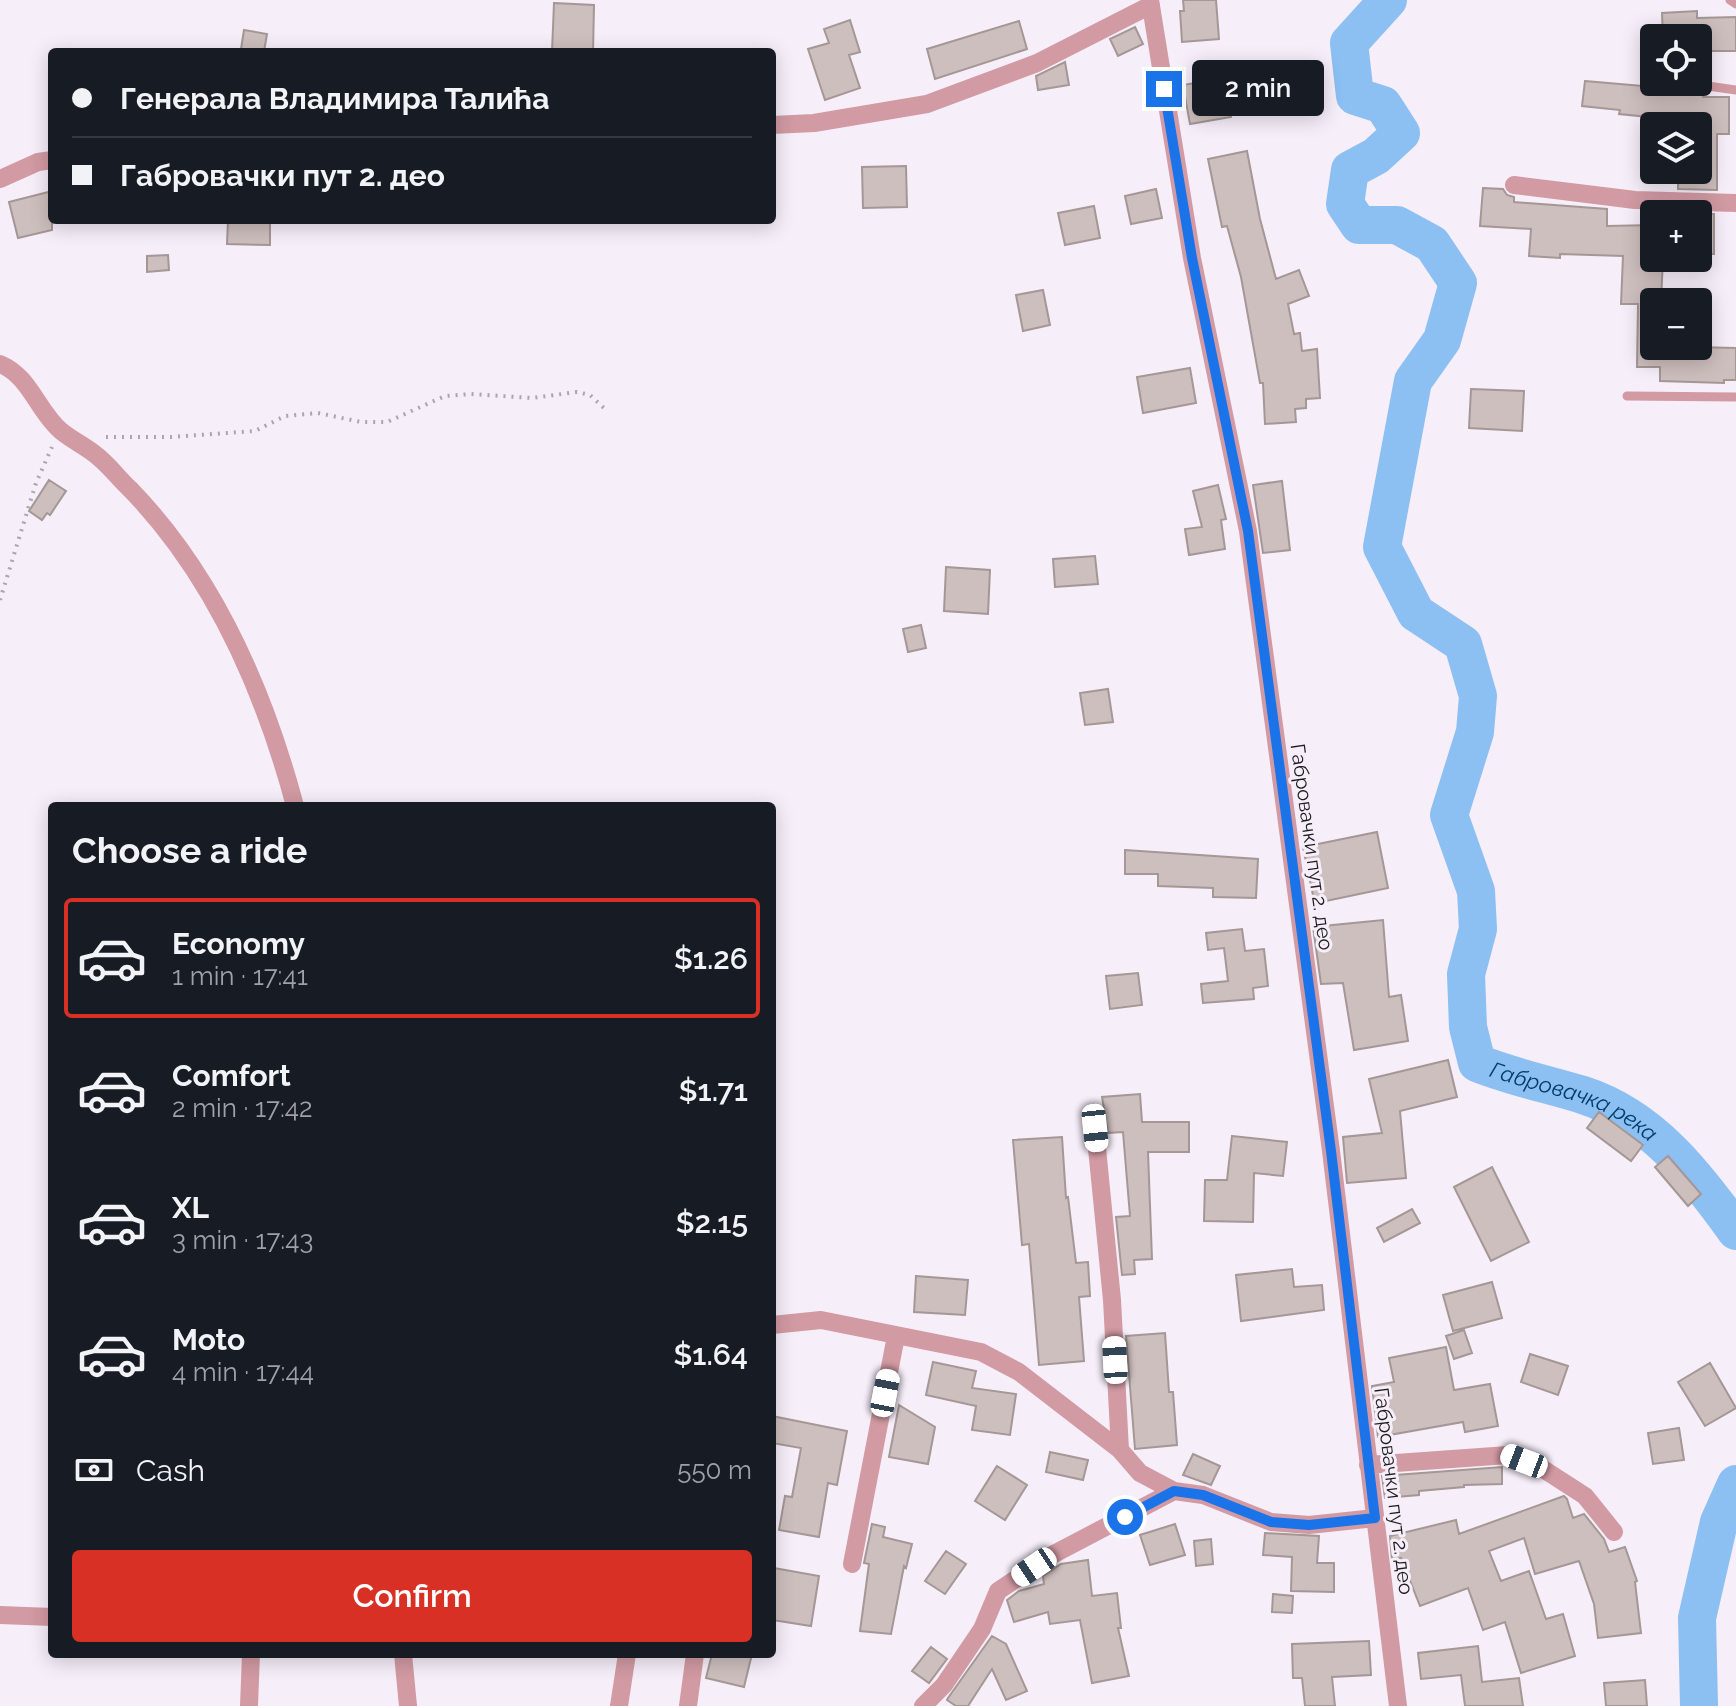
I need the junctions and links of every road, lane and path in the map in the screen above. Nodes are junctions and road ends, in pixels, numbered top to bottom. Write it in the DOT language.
graph roads {
  1 [pos="1730,0"];
  2 [pos="1150,2"];
  3 [pos="1736,4"];
  4 [pos="1712,87"];
  5 [pos="1736,90"];
  6 [pos="776,125"];
  7 [pos="48,161"];
  8 [pos="0,179"];
  9 [pos="1514,185"];
  10 [pos="1736,203"];
  11 [pos="0,364"];
  12 [pos="1627,396"];
  13 [pos="1736,397"];
  14 [pos="606,410"];
  15 [pos="60,430"];
  16 [pos="76,441"];
  17 [pos="0,600"];
  18 [pos="294,802"];
  19 [pos="1095,1128"];
  20 [pos="776,1325"];
  21 [pos="896,1336"];
  22 [pos="1120,1450"];
  23 [pos="1368,1465"];
  24 [pos="1174,1491"];
  25 [pos="1375,1518"];
  26 [pos="1614,1532"];
  27 [pos="852,1564"];
  28 [pos="0,1615"];
  29 [pos="48,1617"];
  30 [pos="251,1658"];
  31 [pos="403,1658"];
  32 [pos="626,1658"];
  33 [pos="694,1658"];
  34 [pos="249,1706"];
  35 [pos="408,1706"];
  36 [pos="619,1706"];
  37 [pos="688,1706"];
  38 [pos="923,1706"];
  39 [pos="1398,1706"];
  1 -- 3 [label="lane"];
  2 -- 6 [label="street"];
  2 -- 23 [label="street, Габровачки пут 2. део"];
  4 -- 5 [label="lane"];
  7 -- 8 [label="street"];
  9 -- 10 [label="street"];
  11 -- 15 [label="street"];
  12 -- 13 [label="lane"];
  14 -- 16 [label="path"];
  15 -- 16 [label="street"];
  15 -- 17 [label="path"];
  16 -- 18 [label="street"];
  19 -- 22 [label="street"];
  20 -- 21 [label="street"];
  21 -- 22 [label="street"];
  21 -- 27 [label="street"];
  22 -- 24 [label="street"];
  23 -- 25 [label="street, Габровачки пут 2. део"];
  23 -- 26 [label="street"];
  24 -- 25 [label="street"];
  24 -- 38 [label="street"];
  25 -- 39 [label="street, Габровачки пут 2. део"];
  28 -- 29 [label="street"];
  30 -- 34 [label="street"];
  31 -- 35 [label="street"];
  32 -- 36 [label="street"];
  33 -- 37 [label="street"];
}
